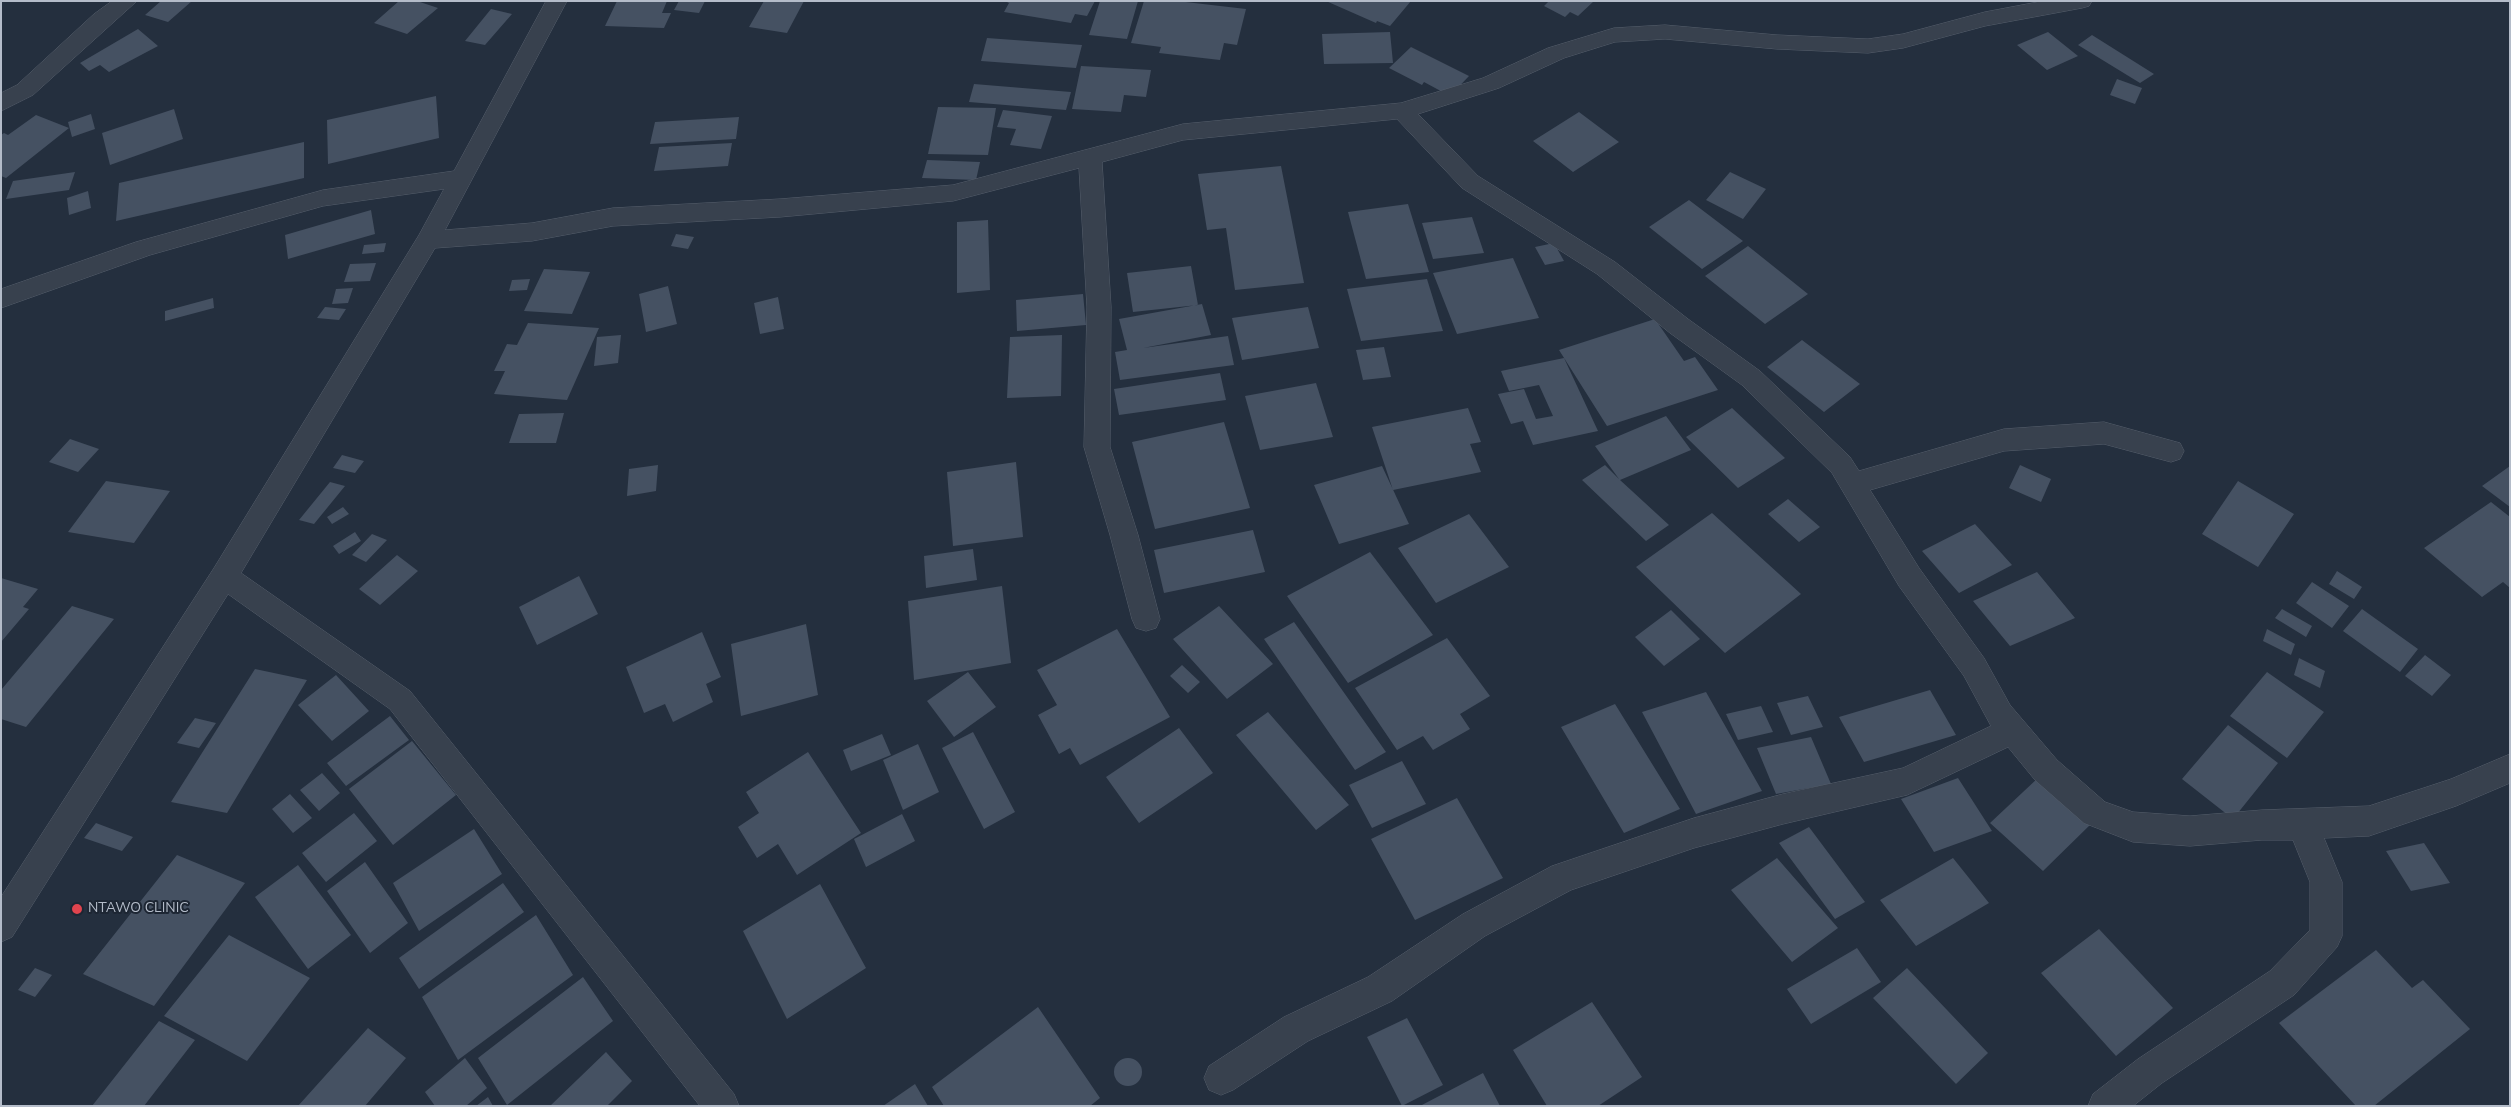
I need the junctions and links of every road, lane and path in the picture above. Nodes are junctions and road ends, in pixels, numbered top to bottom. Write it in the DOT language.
graph roads {
  1 [pos="127,1"];
  2 [pos="557,1"];
  3 [pos="2082,1"];
  4 [pos="1,103"];
  5 [pos="1402,111"];
  6 [pos="1090,156"];
  7 [pos="462,178"];
  8 [pos="428,240"];
  9 [pos="1,299"];
  10 [pos="2171,451"];
  11 [pos="1853,484"];
  12 [pos="224,576"];
  13 [pos="1146,619"];
  14 [pos="2012,730"];
  15 [pos="2510,768"];
  16 [pos="2303,825"];
  17 [pos="1,926"];
  18 [pos="1221,1078"];
  19 [pos="722,1106"];
  20 [pos="2105,1106"];
  1 -- 4 [label="street"];
  2 -- 7 [label="street"];
  3 -- 5 [label="street"];
  5 -- 6 [label="street"];
  5 -- 11 [label="street"];
  6 -- 8 [label="street"];
  6 -- 13 [label="street"];
  7 -- 8 [label="street"];
  7 -- 9 [label="street"];
  8 -- 12 [label="street"];
  10 -- 11 [label="street"];
  11 -- 14 [label="street"];
  12 -- 17 [label="street"];
  12 -- 19 [label="street"];
  14 -- 16 [label="street"];
  14 -- 18 [label="street"];
  15 -- 16 [label="street"];
  16 -- 20 [label="street"];
}
